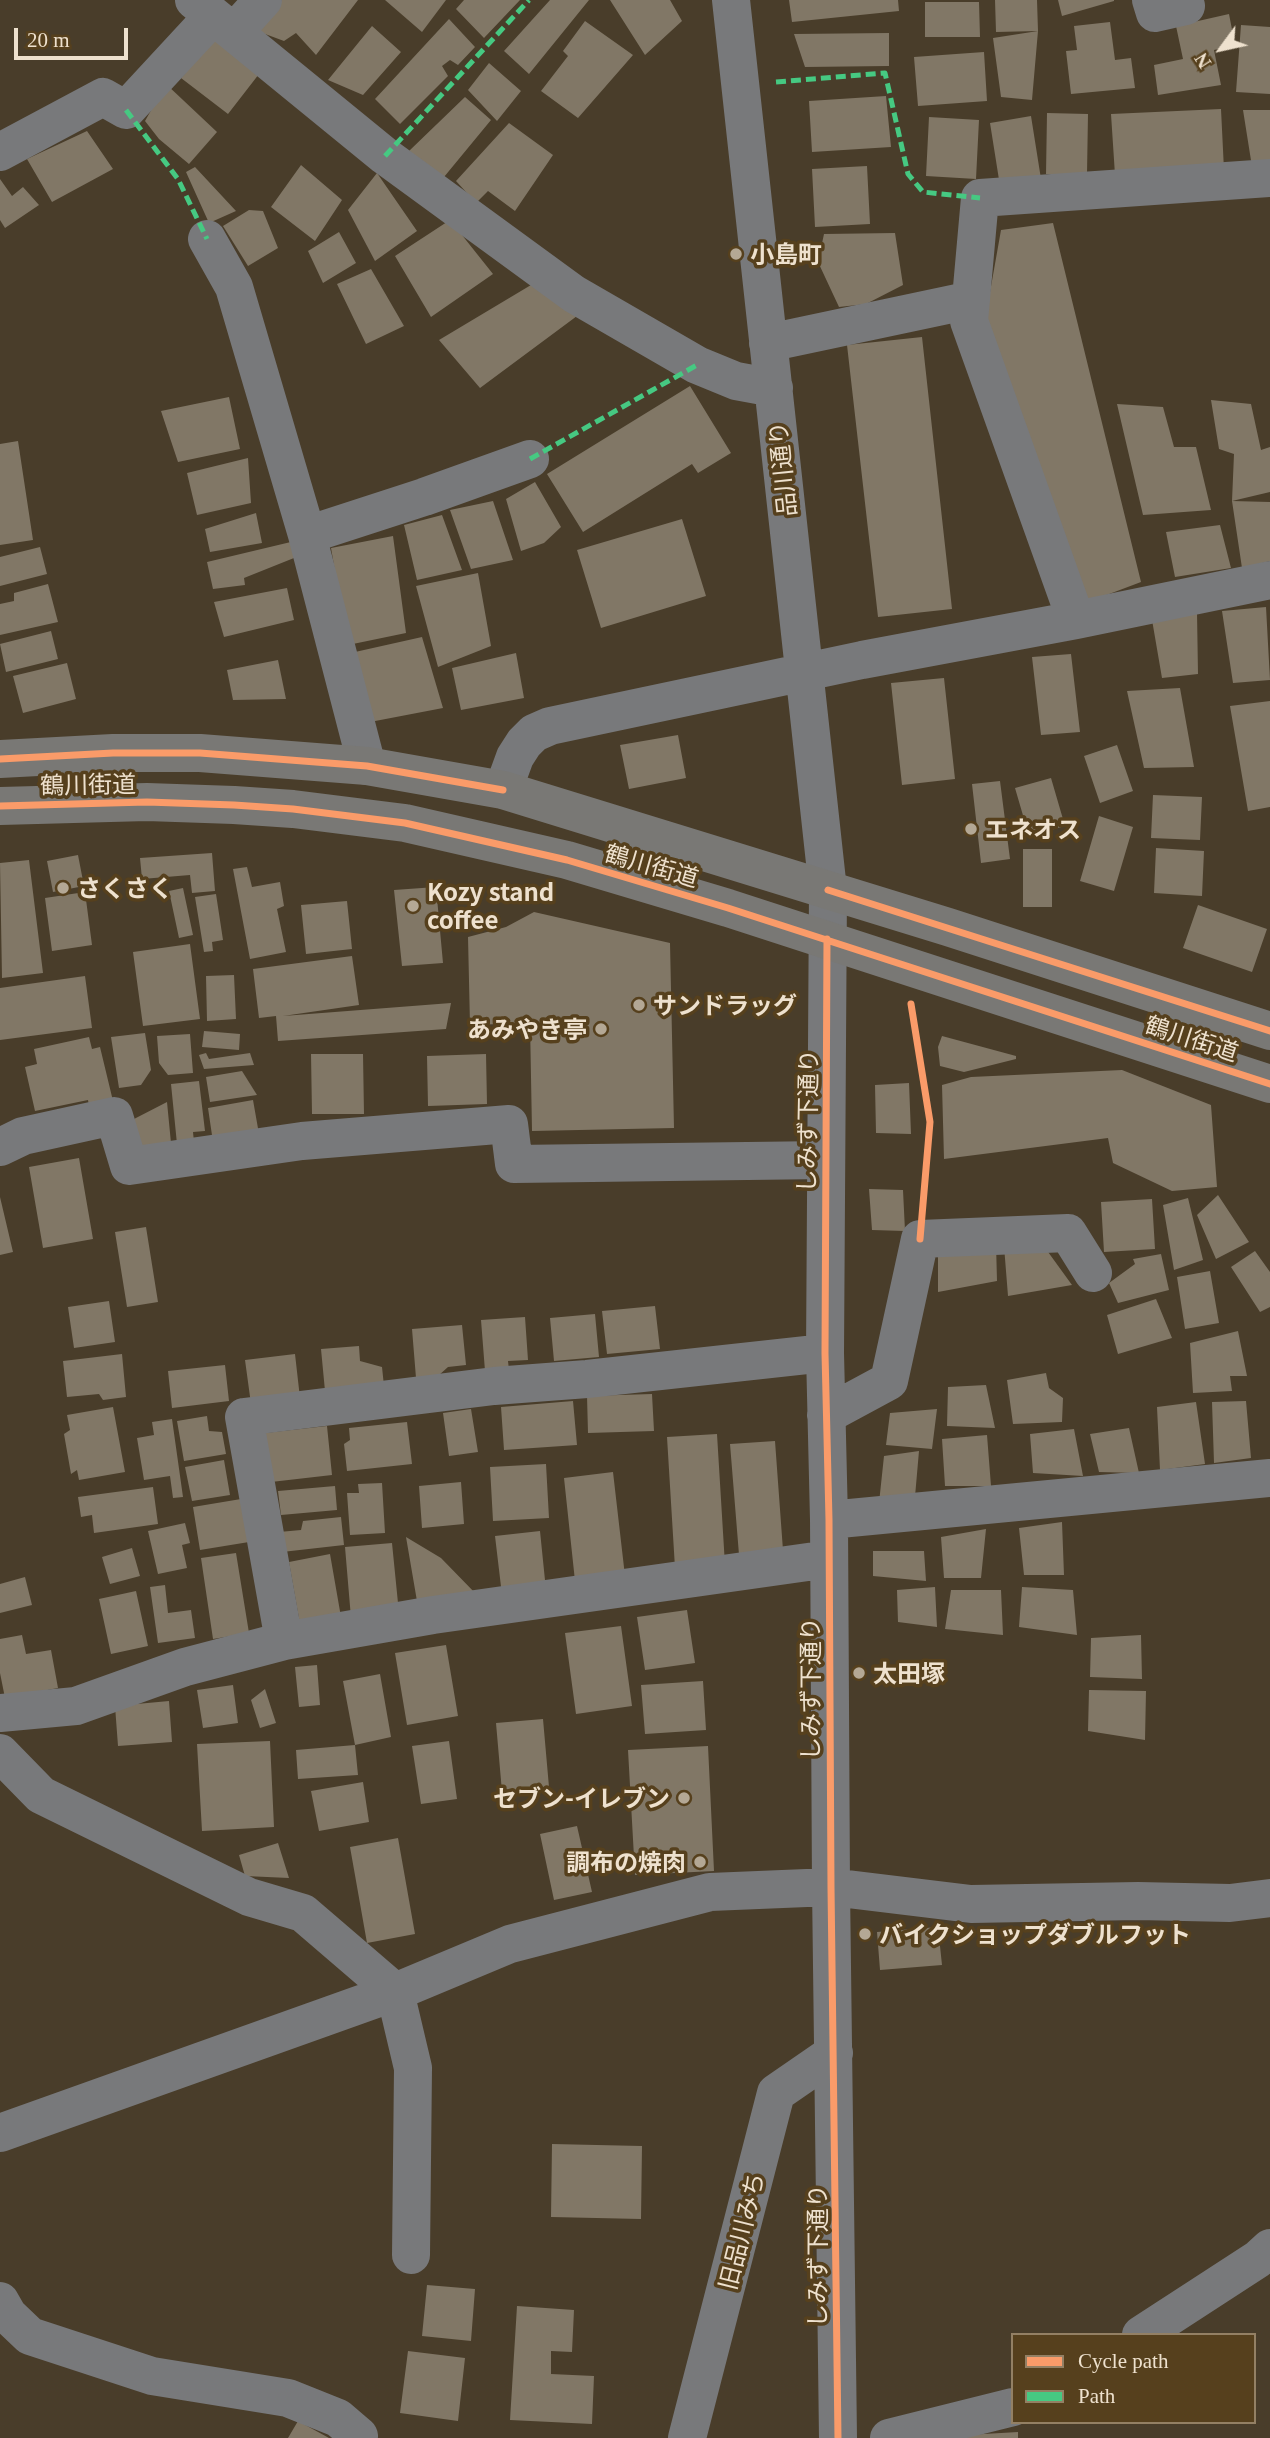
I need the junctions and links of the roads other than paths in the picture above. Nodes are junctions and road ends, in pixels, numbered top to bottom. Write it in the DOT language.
graph roads {
  1 [pos="263,0"];
  2 [pos="731,0"];
  3 [pos="214,16"];
  4 [pos="0,152"];
  5 [pos="1258,178"];
  6 [pos="207,239"];
  7 [pos="971,300"];
  8 [pos="768,343"];
  9 [pos="774,388"];
  10 [pos="530,459"];
  11 [pos="307,535"];
  12 [pos="1270,580"];
  13 [pos="1076,620"];
  14 [pos="804,672"];
  15 [pos="0,759"];
  16 [pos="367,766"];
  17 [pos="503,790"];
  18 [pos="0,806"];
  19 [pos="828,890"];
  20 [pos="827,939"];
  21 [pos="1270,1031"];
  22 [pos="1270,1084"];
  23 [pos="0,1147"];
  24 [pos="825,1160"];
  25 [pos="1093,1273"];
  26 [pos="825,1353"];
  27 [pos="826,1415"];
  28 [pos="1270,1478"];
  29 [pos="830,1520"];
  30 [pos="829,1559"];
  31 [pos="284,1641"];
  32 [pos="0,1713"];
  33 [pos="0,1753"];
  34 [pos="831,1888"];
  35 [pos="1270,1898"];
  36 [pos="395,1992"];
  37 [pos="834,2053"];
  38 [pos="0,2133"];
  39 [pos="1270,2248"];
  40 [pos="411,2255"];
  41 [pos="0,2301"];
  42 [pos="1145,2333"];
  43 [pos="1011,2408"];
  44 [pos="366,2437"];
  45 [pos="687,2438"];
  46 [pos="838,2438"];
  47 [pos="889,2438"];
  1 -- 3 [label="street"];
  2 -- 8 [label="street, 品川通り"];
  3 -- 4 [label="street"];
  3 -- 9 [label="street"];
  5 -- 7 [label="street"];
  6 -- 11 [label="street"];
  7 -- 8 [label="street"];
  7 -- 13 [label="street"];
  8 -- 9 [label="street, 品川通り"];
  9 -- 14 [label="street, 品川通り"];
  10 -- 11 [label="street"];
  11 -- 16 [label="street"];
  12 -- 13 [label="street"];
  13 -- 14 [label="street"];
  14 -- 17 [label="street"];
  14 -- 19 [label="street, 品川通り"];
  15 -- 16 [label="main road, 鶴川街道"];
  16 -- 17 [label="main road, 鶴川街道"];
  17 -- 19 [label="main road, 鶴川街道"];
  18 -- 20 [label="main road, 鶴川街道"];
  19 -- 20 [label="street, 品川通り"];
  19 -- 21 [label="main road, 鶴川街道"];
  20 -- 22 [label="main road, 鶴川街道"];
  20 -- 24 [label="street, しみず下通り"];
  23 -- 24 [label="street"];
  24 -- 26 [label="street, しみず下通り"];
  25 -- 27 [label="street"];
  26 -- 27 [label="street, しみず下通り"];
  26 -- 31 [label="street"];
  27 -- 29 [label="street, しみず下通り"];
  28 -- 29 [label="street"];
  29 -- 30 [label="street, しみず下通り"];
  30 -- 31 [label="street"];
  30 -- 34 [label="street, しみず下通り"];
  31 -- 32 [label="street"];
  33 -- 36 [label="street"];
  34 -- 35 [label="street"];
  34 -- 36 [label="street"];
  34 -- 37 [label="street, しみず下通り"];
  36 -- 38 [label="street"];
  36 -- 40 [label="street"];
  37 -- 45 [label="street, 旧品川みち"];
  37 -- 46 [label="street, しみず下通り"];
  39 -- 42 [label="street"];
  41 -- 44 [label="street"];
  43 -- 47 [label="street"];
}
